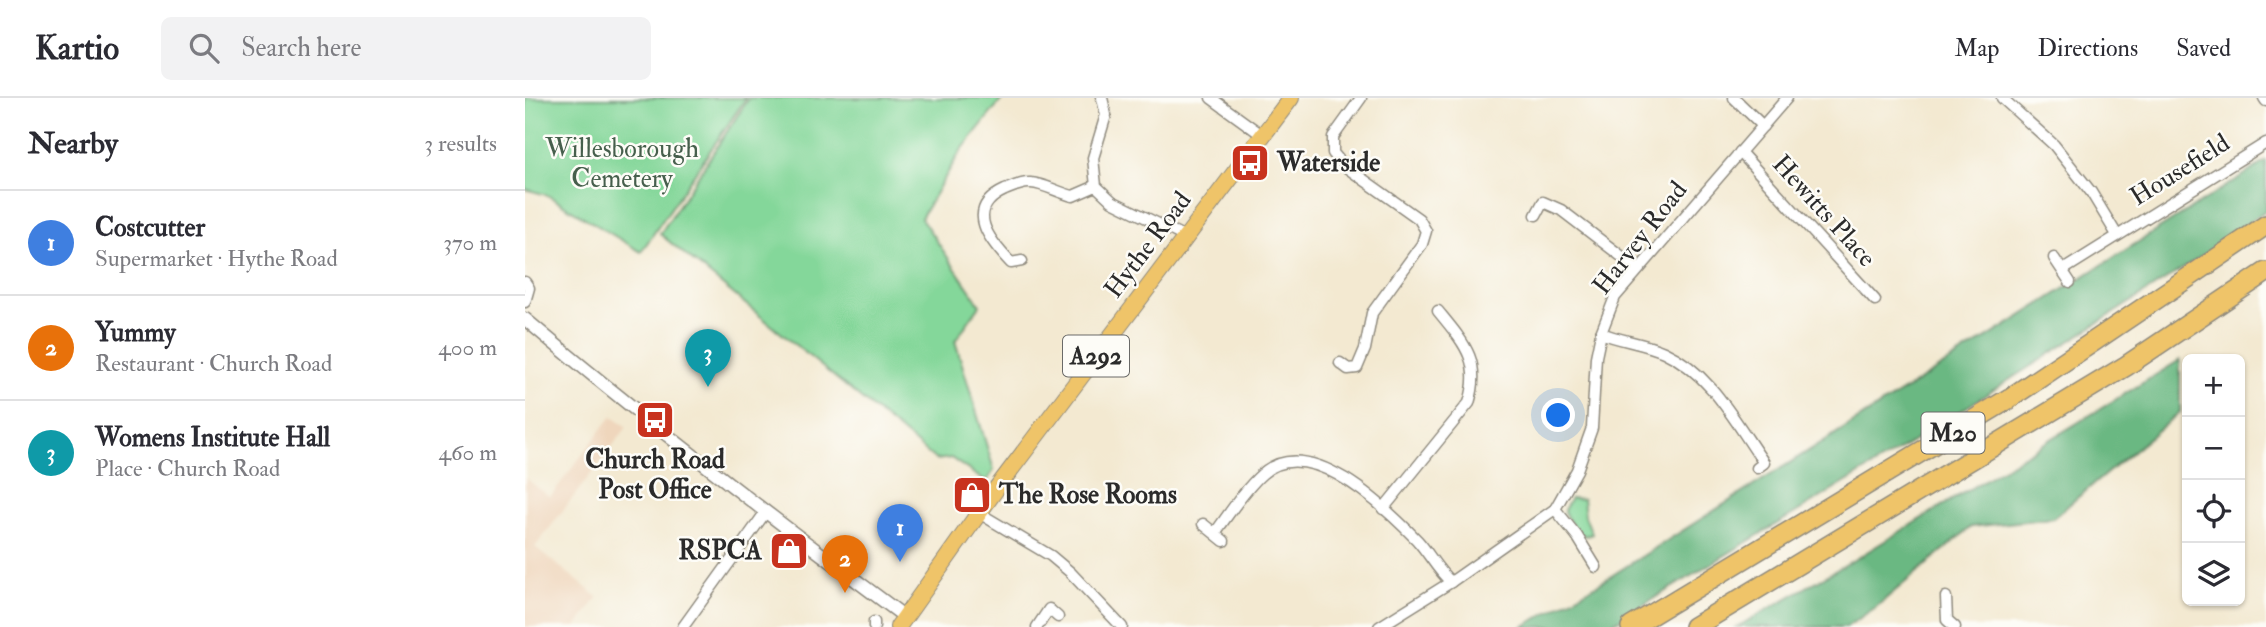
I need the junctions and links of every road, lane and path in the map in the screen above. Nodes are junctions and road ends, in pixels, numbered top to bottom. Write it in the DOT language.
graph roads {
  1 [pos="1103,98"];
  2 [pos="1211,98"];
  3 [pos="1291,98"];
  4 [pos="1361,98"];
  5 [pos="1734,98"];
  6 [pos="1787,98"];
  7 [pos="2002,98"];
  8 [pos="1763,126"];
  9 [pos="1262,135"];
  10 [pos="2266,143"];
  11 [pos="1739,152"];
  12 [pos="1096,186"];
  13 [pos="1536,215"];
  14 [pos="2266,225"];
  15 [pos="2117,235"];
  16 [pos="1185,237"];
  17 [pos="2054,258"];
  18 [pos="1638,269"];
  19 [pos="2063,270"];
  20 [pos="2266,272"];
  21 [pos="1007,275"];
  22 [pos="525,282"];
  23 [pos="2070,282"];
  24 [pos="1875,300"];
  25 [pos="525,302"];
  26 [pos="1438,312"];
  27 [pos="525,318"];
  28 [pos="1601,333"];
  29 [pos="1340,363"];
  30 [pos="1757,468"];
  31 [pos="1383,509"];
  32 [pos="1555,509"];
  33 [pos="765,513"];
  34 [pos="979,513"];
  35 [pos="1203,524"];
  36 [pos="1215,533"];
  37 [pos="1224,541"];
  38 [pos="1596,567"];
  39 [pos="1451,582"];
  40 [pos="1946,597"];
  41 [pos="1058,617"];
  42 [pos="901,622"];
  43 [pos="1946,625"];
  44 [pos="683,627"];
  45 [pos="1037,627"];
  46 [pos="1122,627"];
  47 [pos="1379,627"];
  48 [pos="1631,627"];
  49 [pos="1694,627"];
  1 -- 12 [label="street"];
  2 -- 9 [label="street"];
  3 -- 9 [label="main road, Hythe Road / A292"];
  4 -- 29 [label="street"];
  5 -- 8 [label="street"];
  6 -- 8 [label="street, Harvey Road"];
  7 -- 15 [label="street, Housefield"];
  8 -- 11 [label="street, Harvey Road"];
  9 -- 16 [label="main road, Hythe Road / A292"];
  10 -- 15 [label="street, Housefield"];
  11 -- 18 [label="street, Harvey Road"];
  11 -- 24 [label="street, Hewitts Place"];
  12 -- 16 [label="street"];
  12 -- 21 [label="street"];
  13 -- 18 [label="street"];
  14 -- 48 [label="highway, M20"];
  15 -- 19 [label="street, Housefield"];
  16 -- 34 [label="main road, Hythe Road / A292"];
  17 -- 19 [label="street"];
  18 -- 28 [label="street, Harvey Road"];
  19 -- 23 [label="street"];
  20 -- 49 [label="highway, M20"];
  22 -- 25 [label="street"];
  26 -- 31 [label="street"];
  27 -- 33 [label="street"];
  28 -- 30 [label="street"];
  28 -- 32 [label="street, Harvey Road"];
  31 -- 36 [label="street"];
  31 -- 39 [label="street"];
  32 -- 38 [label="street"];
  32 -- 39 [label="street, Harvey Road"];
  33 -- 42 [label="street"];
  33 -- 44 [label="street"];
  34 -- 42 [label="main road, Hythe Road / A292"];
  34 -- 46 [label="street"];
  35 -- 36 [label="street"];
  36 -- 37 [label="street"];
  39 -- 47 [label="street, Harvey Road"];
  40 -- 43 [label="street"];
  41 -- 45 [label="street"];
}
